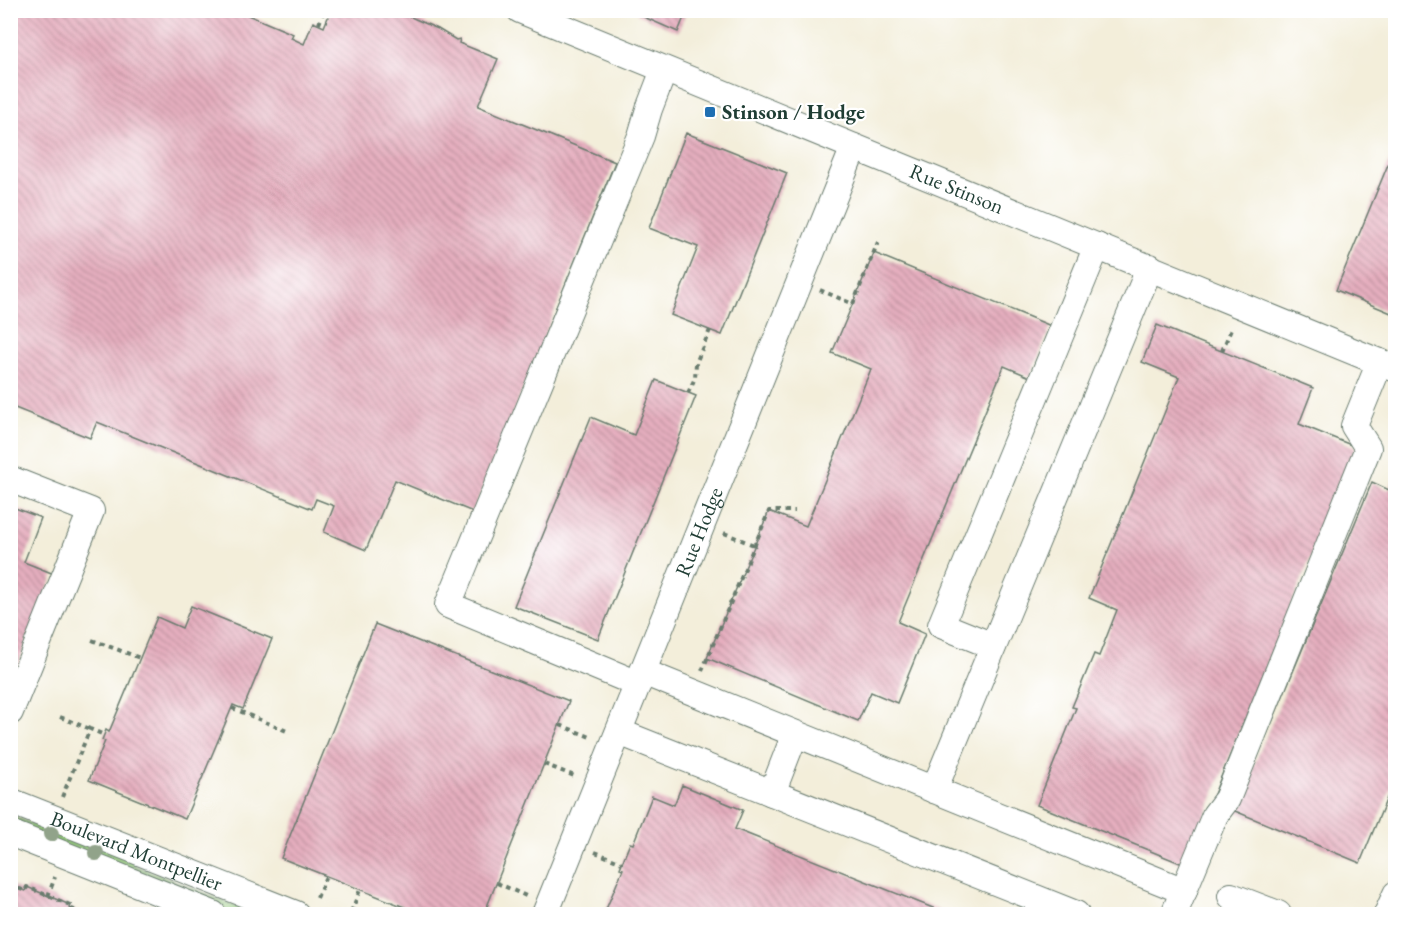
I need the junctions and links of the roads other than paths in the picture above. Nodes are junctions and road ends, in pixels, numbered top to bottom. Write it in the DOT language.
graph roads {
  1 [pos="520,10"];
  2 [pos="664,70"];
  3 [pos="854,147"];
  4 [pos="1097,246"];
  5 [pos="1150,267"];
  6 [pos="1388,366"];
  7 [pos="10,479"];
  8 [pos="993,646"];
  9 [pos="640,678"];
  10 [pos="10,712"];
  11 [pos="619,732"];
  12 [pos="795,734"];
  13 [pos="934,790"];
  14 [pos="772,793"];
  15 [pos="10,801"];
  16 [pos="10,833"];
  17 [pos="1184,891"];
  18 [pos="1395,894"];
  19 [pos="1231,896"];
  20 [pos="537,906"];
  21 [pos="213,915"];
  22 [pos="296,915"];
  23 [pos="1076,915"];
  24 [pos="1174,915"];
  25 [pos="1278,915"];
  26 [pos="1387,915"];
  1 -- 2 [label="street, Rue Stinson"];
  2 -- 3 [label="street, Rue Stinson"];
  2 -- 9 [label="street"];
  3 -- 4 [label="street, Rue Stinson"];
  3 -- 9 [label="street, Rue Hodge"];
  4 -- 5 [label="street, Rue Stinson"];
  4 -- 8 [label="street"];
  5 -- 6 [label="street, Rue Stinson"];
  5 -- 8 [label="street"];
  6 -- 17 [label="street"];
  7 -- 10 [label="street"];
  8 -- 13 [label="street"];
  9 -- 11 [label="street, Rue Hodge"];
  9 -- 12 [label="street"];
  11 -- 14 [label="street"];
  11 -- 20 [label="street, Rue Hodge"];
  12 -- 13 [label="street"];
  12 -- 14 [label="street"];
  13 -- 17 [label="street"];
  14 -- 23 [label="street"];
  15 -- 22 [label="street, Boulevard Montpellier"];
  16 -- 21 [label="street, Boulevard Montpellier"];
  17 -- 24 [label="street"];
  18 -- 26 [label="street"];
  19 -- 25 [label="street"];
}
